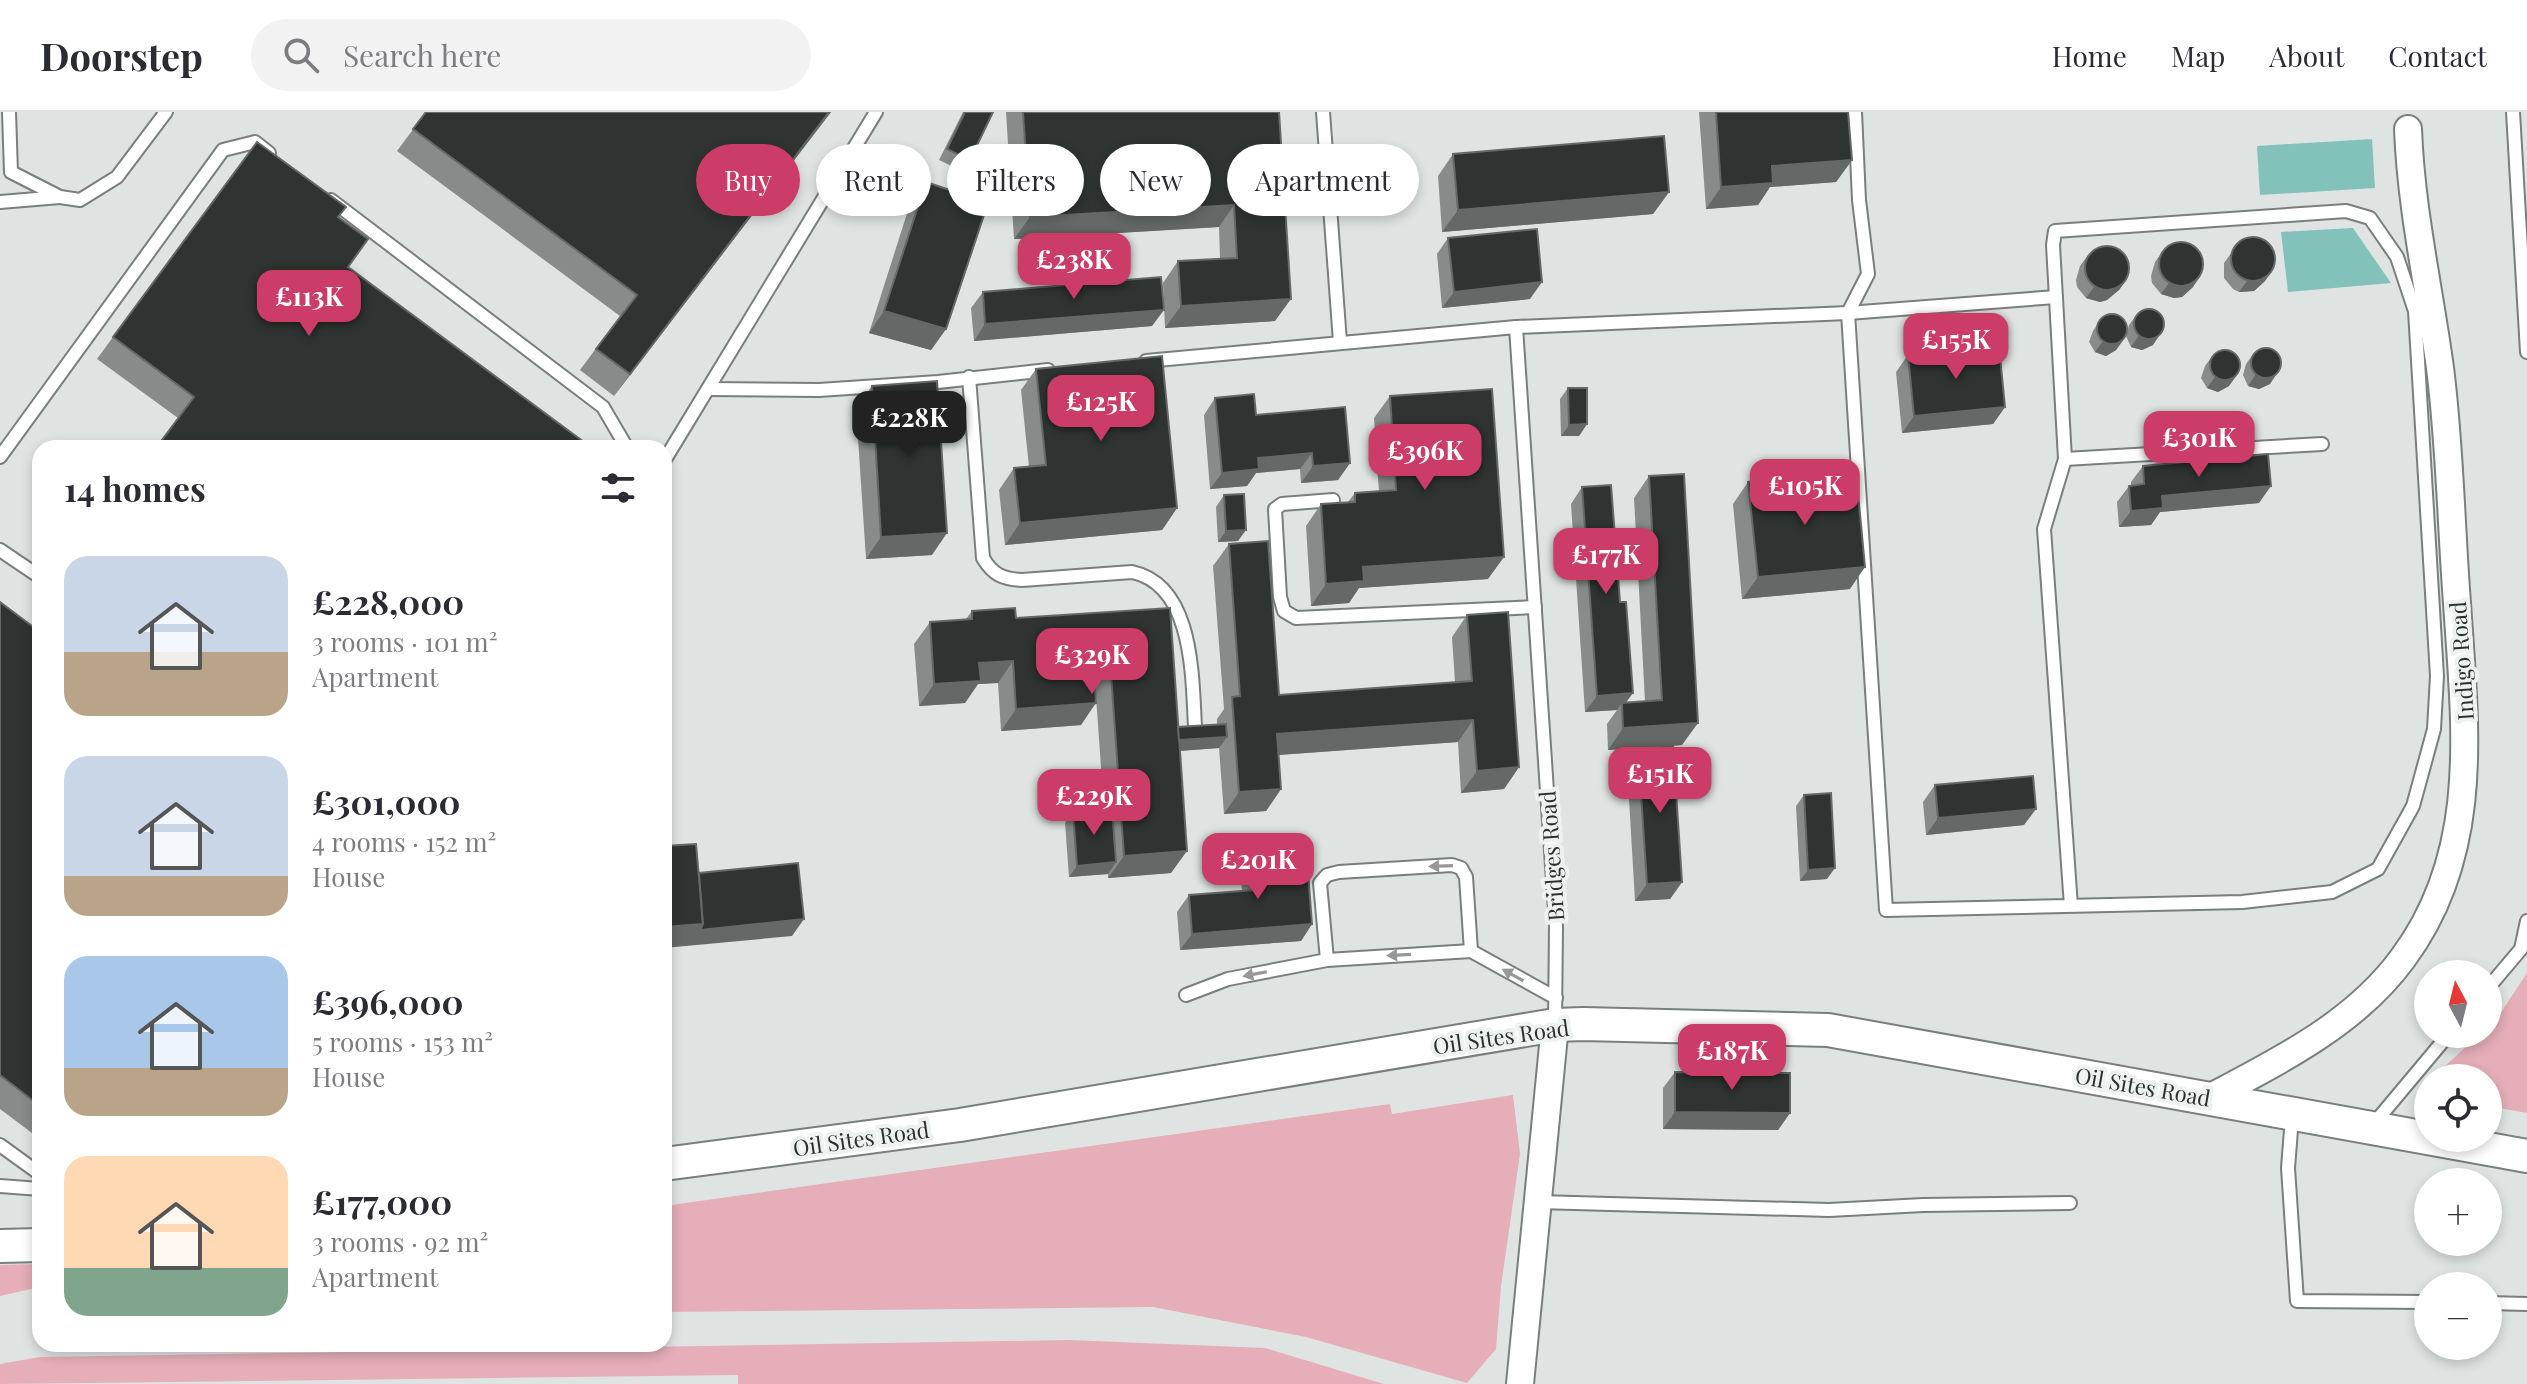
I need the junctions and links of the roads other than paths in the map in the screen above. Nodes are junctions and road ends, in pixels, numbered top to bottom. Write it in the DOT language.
graph roads {
  1 [pos="9,112"];
  2 [pos="166,112"];
  3 [pos="876,112"];
  4 [pos="1323,112"];
  5 [pos="1855,112"];
  6 [pos="2513,112"];
  7 [pos="2408,120"];
  8 [pos="280,161"];
  9 [pos="317,190"];
  10 [pos="60,197"];
  11 [pos="0,202"];
  12 [pos="2056,297"];
  13 [pos="1848,313"];
  14 [pos="1516,327"];
  15 [pos="1340,342"];
  16 [pos="2527,352"];
  17 [pos="1139,361"];
  18 [pos="1061,369"];
  19 [pos="969,377"];
  20 [pos="708,389"];
  21 [pos="622,440"];
  22 [pos="2322,444"];
  23 [pos="672,448"];
  24 [pos="0,457"];
  25 [pos="2065,459"];
  26 [pos="1333,500"];
  27 [pos="0,550"];
  28 [pos="32,572"];
  29 [pos="1535,607"];
  30 [pos="1195,726"];
  31 [pos="2071,906"];
  32 [pos="2527,921"];
  33 [pos="2526,936"];
  34 [pos="1471,951"];
  35 [pos="1327,960"];
  36 [pos="2502,971"];
  37 [pos="1186,995"];
  38 [pos="1555,1012"];
  39 [pos="2437,1048"];
  40 [pos="2209,1098"];
  41 [pos="2292,1113"];
  42 [pos="2370,1128"];
  43 [pos="0,1145"];
  44 [pos="2527,1156"];
  45 [pos="672,1163"];
  46 [pos="32,1168"];
  47 [pos="0,1186"];
  48 [pos="32,1188"];
  49 [pos="1538,1202"];
  50 [pos="2070,1203"];
  51 [pos="32,1245"];
  52 [pos="0,1246"];
  53 [pos="2414,1302"];
  54 [pos="2502,1303"];
  55 [pos="2527,1304"];
  56 [pos="1520,1384"];
  1 -- 10 [label="lane"];
  2 -- 10 [label="lane"];
  3 -- 20 [label="lane"];
  4 -- 15 [label="lane"];
  5 -- 13 [label="lane"];
  6 -- 16 [label="lane"];
  7 -- 40 [label="street, Indigo Road"];
  8 -- 24 [label="lane"];
  9 -- 21 [label="lane"];
  10 -- 11 [label="lane"];
  12 -- 13 [label="lane"];
  12 -- 25 [label="lane"];
  12 -- 31 [label="lane"];
  13 -- 14 [label="lane"];
  13 -- 31 [label="lane"];
  14 -- 15 [label="lane"];
  14 -- 29 [label="lane, Bridges Road"];
  15 -- 17 [label="lane"];
  18 -- 19 [label="lane"];
  19 -- 20 [label="lane"];
  19 -- 30 [label="lane"];
  20 -- 23 [label="lane"];
  22 -- 25 [label="lane"];
  25 -- 31 [label="lane"];
  26 -- 29 [label="lane"];
  27 -- 28 [label="lane"];
  29 -- 38 [label="lane, Bridges Road"];
  32 -- 33 [label="lane"];
  33 -- 36 [label="lane"];
  34 -- 35 [label="lane, one-way"];
  34 -- 35 [label="lane, one-way"];
  38 -- 34 [label="lane, one-way"];
  35 -- 37 [label="lane, one-way"];
  38 -- 40 [label="street, Oil Sites Road"];
  38 -- 45 [label="street, Oil Sites Road"];
  38 -- 49 [label="street, Bridges Road"];
  39 -- 42 [label="lane"];
  40 -- 41 [label="street, Oil Sites Road"];
  41 -- 42 [label="street, Oil Sites Road"];
  41 -- 53 [label="lane"];
  42 -- 44 [label="street, Oil Sites Road"];
  43 -- 46 [label="lane"];
  47 -- 48 [label="lane"];
  49 -- 50 [label="lane"];
  49 -- 56 [label="street, Bridges Road"];
  51 -- 52 [label="street"];
  54 -- 55 [label="lane"];
}
